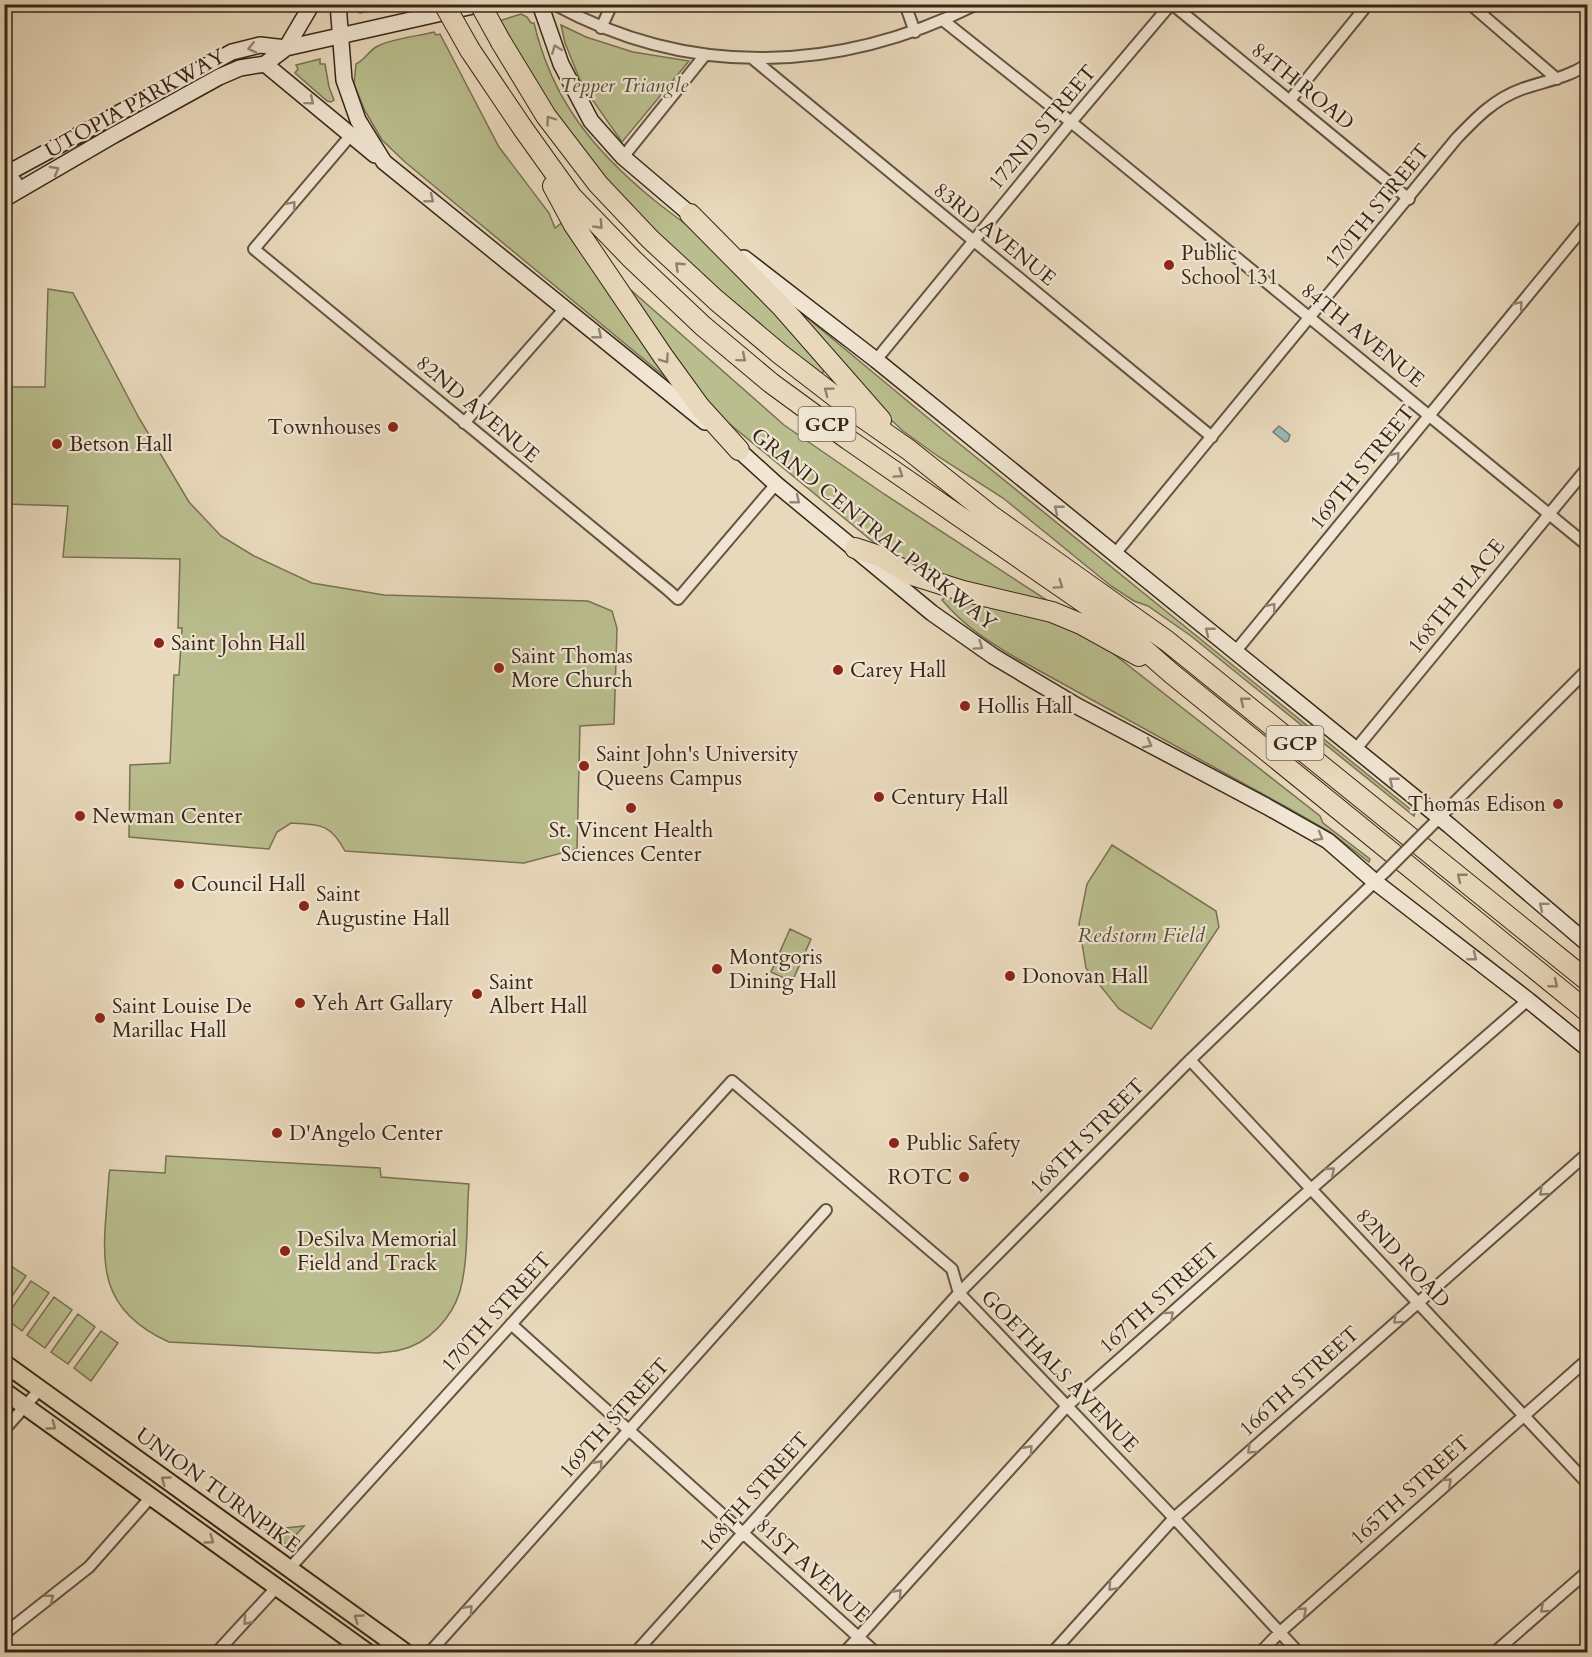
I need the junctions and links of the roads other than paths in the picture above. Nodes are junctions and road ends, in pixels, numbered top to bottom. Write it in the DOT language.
graph roads {
  1 [pos="312,4"];
  2 [pos="338,4"];
  3 [pos="444,4"];
  4 [pos="481,4"];
  5 [pos="540,4"];
  6 [pos="554,4"];
  7 [pos="612,4"];
  8 [pos="905,4"];
  9 [pos="977,4"];
  10 [pos="1171,4"];
  11 [pos="1368,4"];
  12 [pos="1470,4"];
  13 [pos="944,21"];
  14 [pos="601,28"];
  15 [pos="915,33"];
  16 [pos="340,36"];
  17 [pos="286,48"];
  18 [pos="705,55"];
  19 [pos="753,60"];
  20 [pos="265,64"];
  21 [pos="1587,64"];
  22 [pos="1557,79"];
  23 [pos="1290,100"];
  24 [pos="1071,122"];
  25 [pos="524,130"];
  26 [pos="351,135"];
  27 [pos="623,157"];
  28 [pos="384,162"];
  29 [pos="7,169"];
  30 [pos="21,189"];
  31 [pos="4,199"];
  32 [pos="1408,199"];
  33 [pos="690,214"];
  34 [pos="1587,222"];
  35 [pos="973,241"];
  36 [pos="565,308"];
  37 [pos="1310,318"];
  38 [pos="876,360"];
  39 [pos="1429,415"];
  40 [pos="464,423"];
  41 [pos="1212,437"];
  42 [pos="739,450"];
  43 [pos="909,450"];
  44 [pos="1587,467"];
  45 [pos="776,484"];
  46 [pos="1549,514"];
  47 [pos="1587,546"];
  48 [pos="855,548"];
  49 [pos="1114,555"];
  50 [pos="1235,652"];
  51 [pos="1587,669"];
  52 [pos="1171,673"];
  53 [pos="1355,750"];
  54 [pos="1433,824"];
  55 [pos="1380,877"];
  56 [pos="1587,944"];
  57 [pos="1587,981"];
  58 [pos="1528,1000"];
  59 [pos="1587,1012"];
  60 [pos="1587,1049"];
  61 [pos="1190,1060"];
  62 [pos="732,1081"];
  63 [pos="1587,1154"];
  64 [pos="1311,1189"];
  65 [pos="826,1210"];
  66 [pos="958,1293"];
  67 [pos="1417,1302"];
  68 [pos="511,1324"];
  69 [pos="1587,1359"];
  70 [pos="4,1363"];
  71 [pos="41,1388"];
  72 [pos="4,1391"];
  73 [pos="1067,1406"];
  74 [pos="26,1407"];
  75 [pos="1523,1415"];
  76 [pos="4,1430"];
  77 [pos="628,1431"];
  78 [pos="1587,1484"];
  79 [pos="150,1498"];
  80 [pos="1174,1518"];
  81 [pos="744,1534"];
  82 [pos="289,1569"];
  83 [pos="1587,1571"];
  84 [pos="276,1588"];
  85 [pos="1279,1633"];
  86 [pos="4,1634"];
  87 [pos="858,1637"];
  88 [pos="217,1653"];
  89 [pos="367,1653"];
  90 [pos="405,1653"];
  91 [pos="430,1653"];
  92 [pos="636,1653"];
  93 [pos="844,1653"];
  94 [pos="875,1653"];
  95 [pos="1053,1653"];
  96 [pos="1261,1653"];
  97 [pos="1298,1653"];
  98 [pos="1495,1653"];
  1 -- 17 [label="main road"];
  2 -- 16 [label="main road, GRAND CENTRAL PARKWAY"];
  3 -- 25 [label="highway, GCP, bridge"];
  4 -- 16 [label="main road"];
  43 -- 4 [label="highway, GCP, one-way, bridge"];
  27 -- 5 [label="main road, one-way"];
  6 -- 14 [label="street"];
  7 -- 14 [label="street"];
  8 -- 15 [label="street"];
  9 -- 13 [label="street"];
  10 -- 23 [label="street, 84TH ROAD"];
  10 -- 24 [label="street, 172ND STREET"];
  11 -- 23 [label="street"];
  12 -- 22 [label="street"];
  13 -- 15 [label="street"];
  13 -- 24 [label="street, 84TH AVENUE"];
  14 -- 18 [label="street"];
  15 -- 19 [label="street"];
  16 -- 17 [label="main road"];
  16 -- 28 [label="main road, GRAND CENTRAL PARKWAY"];
  17 -- 20 [label="main road, UTOPIA PARKWAY"];
  17 -- 29 [label="main road, UTOPIA PARKWAY, one-way"];
  18 -- 19 [label="street"];
  18 -- 27 [label="street"];
  19 -- 35 [label="street, 83RD AVENUE"];
  20 -- 26 [label="main road, one-way"];
  30 -- 20 [label="main road, UTOPIA PARKWAY, one-way"];
  21 -- 22 [label="street, 170TH STREET"];
  22 -- 32 [label="street, 170TH STREET"];
  23 -- 32 [label="street, 84TH ROAD"];
  24 -- 35 [label="street, 172ND STREET"];
  24 -- 37 [label="street, 84TH AVENUE"];
  25 -- 42 [label="highway, one-way"];
  25 -- 52 [label="highway, GCP, one-way"];
  26 -- 28 [label="main road"];
  40 -- 26 [label="street, 82ND AVENUE, one-way"];
  27 -- 33 [label="main road"];
  28 -- 36 [label="main road, GRAND CENTRAL PARKWAY, one-way"];
  29 -- 30 [label="street"];
  30 -- 31 [label="main road, UTOPIA PARKWAY"];
  32 -- 37 [label="street, 170TH STREET"];
  33 -- 38 [label="main road"];
  33 -- 43 [label="highway"];
  39 -- 34 [label="street, 169TH STREET, one-way"];
  35 -- 38 [label="street, 172ND STREET"];
  35 -- 41 [label="street, 83RD AVENUE"];
  36 -- 40 [label="street"];
  36 -- 42 [label="main road, GRAND CENTRAL PARKWAY, one-way"];
  37 -- 39 [label="street, 84TH AVENUE"];
  37 -- 41 [label="street, 170TH STREET"];
  49 -- 38 [label="main road, one-way"];
  39 -- 46 [label="street, 84TH AVENUE"];
  50 -- 39 [label="street, 169TH STREET, one-way"];
  40 -- 45 [label="street, 82ND AVENUE"];
  41 -- 49 [label="street, 170TH STREET"];
  42 -- 45 [label="main road, GRAND CENTRAL PARKWAY"];
  57 -- 43 [label="highway, GCP, one-way"];
  44 -- 46 [label="street, 168TH PLACE"];
  45 -- 48 [label="main road, GRAND CENTRAL PARKWAY, one-way"];
  46 -- 47 [label="street, 84TH AVENUE"];
  46 -- 53 [label="street, 168TH PLACE"];
  48 -- 52 [label="highway"];
  48 -- 55 [label="main road, GRAND CENTRAL PARKWAY, one-way"];
  50 -- 49 [label="main road, one-way"];
  50 -- 53 [label="main road"];
  51 -- 54 [label="street, 168TH STREET"];
  52 -- 59 [label="highway, GCP, one-way"];
  54 -- 53 [label="main road, one-way"];
  54 -- 55 [label="street, 168TH STREET, bridge"];
  56 -- 54 [label="main road, one-way"];
  55 -- 58 [label="main road, GRAND CENTRAL PARKWAY, one-way"];
  55 -- 61 [label="street, 168TH STREET"];
  58 -- 60 [label="main road, GRAND CENTRAL PARKWAY"];
  64 -- 58 [label="street, 167TH STREET, one-way"];
  61 -- 64 [label="street, 82ND ROAD"];
  61 -- 66 [label="street, 168TH STREET"];
  62 -- 66 [label="street, GOETHALS AVENUE"];
  62 -- 68 [label="street, 170TH STREET"];
  63 -- 67 [label="street, 166TH STREET, one-way"];
  64 -- 67 [label="street, 82ND ROAD"];
  73 -- 64 [label="street, 167TH STREET, one-way"];
  65 -- 77 [label="street, 169TH STREET"];
  66 -- 73 [label="street, GOETHALS AVENUE"];
  66 -- 81 [label="street, 168TH STREET"];
  67 -- 75 [label="street, 82ND ROAD"];
  67 -- 80 [label="street, 166TH STREET, one-way"];
  68 -- 77 [label="street, 81ST AVENUE"];
  68 -- 82 [label="street, 170TH STREET"];
  69 -- 75 [label="street, 165TH STREET"];
  70 -- 71 [label="main road, UNION TURNPIKE"];
  71 -- 74 [label="street"];
  82 -- 71 [label="main road, UNION TURNPIKE, one-way"];
  72 -- 74 [label="main road"];
  73 -- 80 [label="street, GOETHALS AVENUE"];
  87 -- 73 [label="street, 167TH STREET, one-way"];
  74 -- 76 [label="street"];
  74 -- 79 [label="main road, one-way"];
  75 -- 78 [label="street, 82ND ROAD"];
  85 -- 75 [label="street, 165TH STREET, one-way"];
  77 -- 81 [label="street, 81ST AVENUE"];
  91 -- 77 [label="street, 169TH STREET, one-way"];
  79 -- 84 [label="main road, one-way"];
  86 -- 79 [label="street, one-way"];
  80 -- 85 [label="street, GOETHALS AVENUE"];
  80 -- 95 [label="street, 166TH STREET, one-way"];
  81 -- 87 [label="street, 81ST AVENUE"];
  81 -- 92 [label="street, 168TH STREET"];
  90 -- 82 [label="main road, UNION TURNPIKE, one-way"];
  83 -- 98 [label="street, one-way"];
  84 -- 88 [label="street, one-way"];
  84 -- 89 [label="main road"];
  85 -- 96 [label="street, 165TH STREET"];
  85 -- 97 [label="street, GOETHALS AVENUE"];
  87 -- 93 [label="street, 167TH STREET"];
  87 -- 94 [label="street, 81ST AVENUE"];
}
